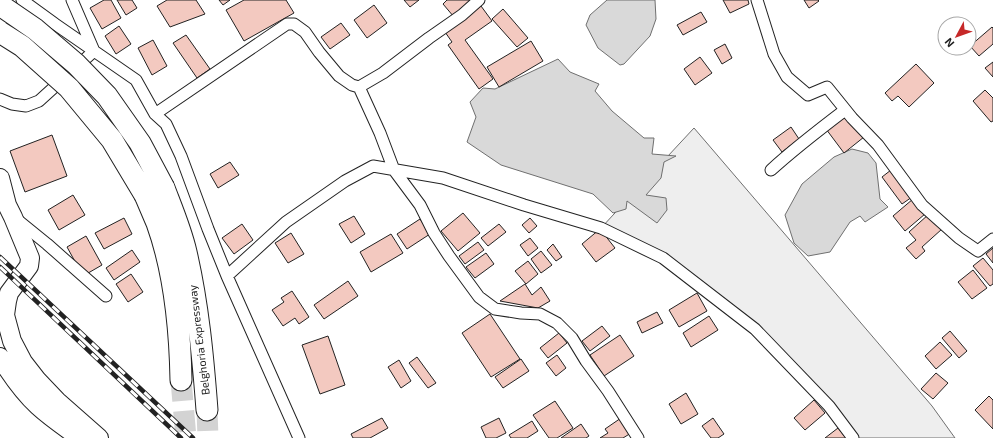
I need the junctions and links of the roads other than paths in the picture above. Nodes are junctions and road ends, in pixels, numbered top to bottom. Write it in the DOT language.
graph roads {
  1 [pos="22,0"];
  2 [pos="72,0"];
  3 [pos="479,0"];
  4 [pos="757,0"];
  5 [pos="0,5"];
  6 [pos="0,32"];
  7 [pos="94,51"];
  8 [pos="359,87"];
  9 [pos="0,99"];
  10 [pos="846,110"];
  11 [pos="154,114"];
  12 [pos="394,170"];
  13 [pos="771,170"];
  14 [pos="0,178"];
  15 [pos="7,212"];
  16 [pos="993,239"];
  17 [pos="226,276"];
  18 [pos="106,296"];
  19 [pos="2,311"];
  20 [pos="0,357"];
  21 [pos="181,380"];
  22 [pos="207,410"];
  23 [pos="80,438"];
  24 [pos="99,438"];
  25 [pos="299,438"];
  26 [pos="638,438"];
  27 [pos="853,438"];
  1 -- 7 [label="street"];
  2 -- 7 [label="street"];
  3 -- 8 [label="street"];
  4 -- 10 [label="street"];
  5 -- 22 [label="highway, Belghoria Expressway, bridge"];
  6 -- 21 [label="highway, Belghoria Expressway, bridge"];
  7 -- 9 [label="street"];
  7 -- 11 [label="street"];
  8 -- 11 [label="street"];
  8 -- 12 [label="street"];
  10 -- 13 [label="street"];
  10 -- 16 [label="street"];
  11 -- 17 [label="street"];
  12 -- 17 [label="street"];
  12 -- 26 [label="street"];
  12 -- 27 [label="street"];
  14 -- 15 [label="main road"];
  15 -- 18 [label="street"];
  15 -- 19 [label="main road"];
  17 -- 25 [label="street"];
  19 -- 24 [label="main road"];
  20 -- 23 [label="main road"];
}
